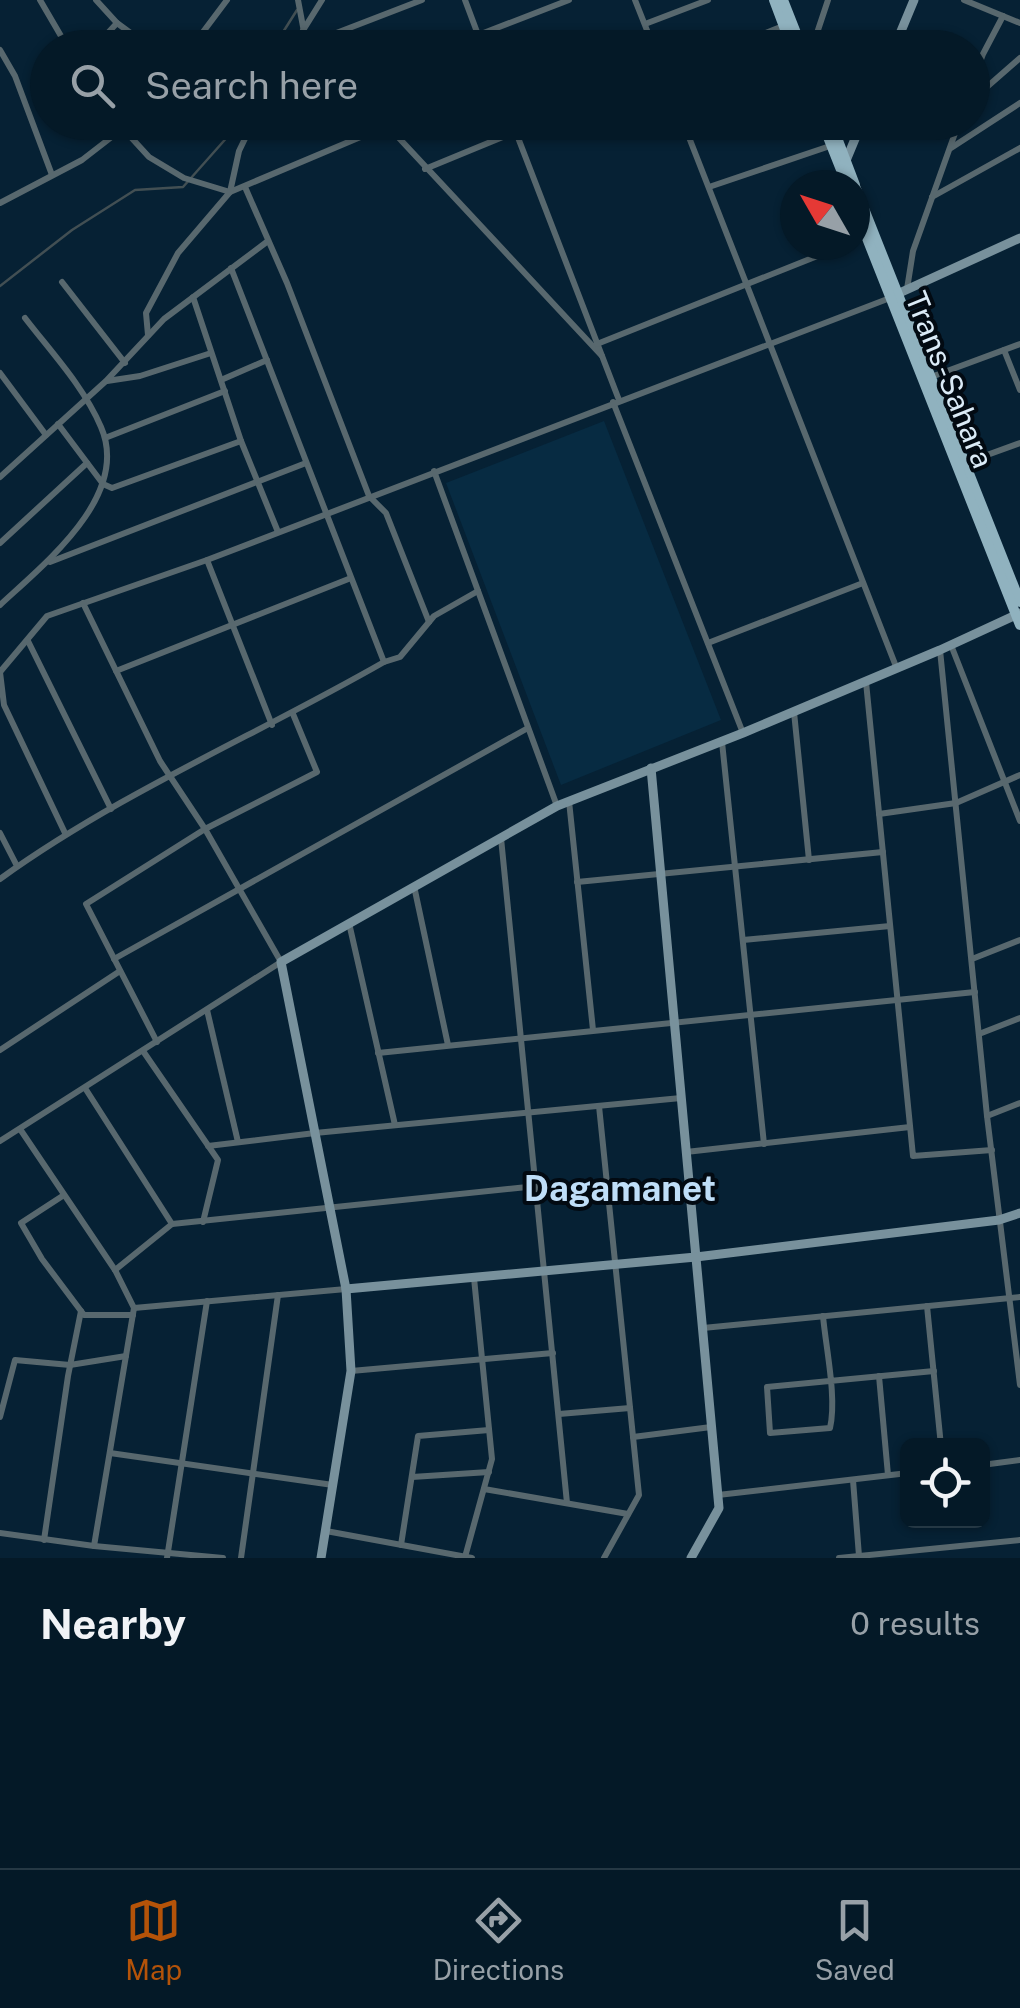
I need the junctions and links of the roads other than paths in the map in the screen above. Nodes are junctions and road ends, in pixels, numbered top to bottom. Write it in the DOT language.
graph roads {
  1 [pos="40,0"];
  2 [pos="96,0"];
  3 [pos="227,0"];
  4 [pos="298,0"];
  5 [pos="322,0"];
  6 [pos="422,0"];
  7 [pos="465,0"];
  8 [pos="569,0"];
  9 [pos="635,0"];
  10 [pos="708,0"];
  11 [pos="774,0"];
  12 [pos="783,0"];
  13 [pos="828,0"];
  14 [pos="914,0"];
  15 [pos="964,0"];
  16 [pos="1003,16"];
  17 [pos="116,23"];
  18 [pos="1020,23"];
  19 [pos="644,24"];
  20 [pos="784,26"];
  21 [pos="58,30"];
  22 [pos="110,30"];
  23 [pos="126,30"];
  24 [pos="204,30"];
  25 [pos="304,30"];
  26 [pos="305,30"];
  27 [pos="351,30"];
  28 [pos="476,30"];
  29 [pos="491,30"];
  30 [pos="646,30"];
  31 [pos="774,30"];
  32 [pos="785,30"];
  33 [pos="795,30"];
  34 [pos="818,30"];
  35 [pos="902,30"];
  36 [pos="990,40"];
  37 [pos="0,50"];
  38 [pos="1020,58"];
  39 [pos="990,84"];
  40 [pos="1020,103"];
  41 [pos="30,116"];
  42 [pos="990,123"];
  43 [pos="39,140"];
  44 [pos="111,140"];
  45 [pos="131,140"];
  46 [pos="245,140"];
  47 [pos="352,140"];
  48 [pos="402,140"];
  49 [pos="496,140"];
  50 [pos="519,140"];
  51 [pos="690,140"];
  52 [pos="829,140"];
  53 [pos="836,140"];
  54 [pos="854,140"];
  55 [pos="953,140"];
  56 [pos="964,140"];
  57 [pos="831,146"];
  58 [pos="1020,148"];
  59 [pos="950,149"];
  60 [pos="843,165"];
  61 [pos="425,169"];
  62 [pos="844,170"];
  63 [pos="846,170"];
  64 [pos="52,175"];
  65 [pos="245,187"];
  66 [pos="708,188"];
  67 [pos="230,192"];
  68 [pos="931,198"];
  69 [pos="0,202"];
  70 [pos="1020,238"];
  71 [pos="268,241"];
  72 [pos="870,246"];
  73 [pos="807,260"];
  74 [pos="232,268"];
  75 [pos="62,282"];
  76 [pos="746,283"];
  77 [pos="898,293"];
  78 [pos="193,297"];
  79 [pos="26,318"];
  80 [pos="148,336"];
  81 [pos="769,343"];
  82 [pos="597,344"];
  83 [pos="1020,344"];
  84 [pos="914,349"];
  85 [pos="1004,350"];
  86 [pos="211,353"];
  87 [pos="602,356"];
  88 [pos="267,360"];
  89 [pos="125,362"];
  90 [pos="0,373"];
  91 [pos="931,377"];
  92 [pos="221,380"];
  93 [pos="106,382"];
  94 [pos="1020,390"];
  95 [pos="225,392"];
  96 [pos="87,399"];
  97 [pos="616,401"];
  98 [pos="58,424"];
  99 [pos="46,435"];
  100 [pos="105,438"];
  101 [pos="241,441"];
  102 [pos="1020,443"];
  103 [pos="87,462"];
  104 [pos="306,463"];
  105 [pos="965,463"];
  106 [pos="434,471"];
  107 [pos="0,477"];
  108 [pos="257,481"];
  109 [pos="103,484"];
  110 [pos="368,496"];
  111 [pos="326,512"];
  112 [pos="278,532"];
  113 [pos="0,543"];
  114 [pos="208,560"];
  115 [pos="44,564"];
  116 [pos="351,578"];
  117 [pos="863,583"];
  118 [pos="478,591"];
  119 [pos="1020,602"];
  120 [pos="84,604"];
  121 [pos="0,605"];
  122 [pos="1019,617"];
  123 [pos="429,622"];
  124 [pos="233,625"];
  125 [pos="28,641"];
  126 [pos="708,643"];
  127 [pos="951,645"];
  128 [pos="940,650"];
  129 [pos="384,662"];
  130 [pos="897,669"];
  131 [pos="116,671"];
  132 [pos="0,672"];
  133 [pos="866,682"];
  134 [pos="1,698"];
  135 [pos="794,712"];
  136 [pos="293,714"];
  137 [pos="272,725"];
  138 [pos="528,728"];
  139 [pos="743,734"];
  140 [pos="722,742"];
  141 [pos="650,768"];
  142 [pos="1020,775"];
  143 [pos="171,777"];
  144 [pos="1005,782"];
  145 [pos="569,801"];
  146 [pos="956,802"];
  147 [pos="557,806"];
  148 [pos="111,809"];
  149 [pos="879,814"];
  150 [pos="1020,821"];
  151 [pos="205,829"];
  152 [pos="0,833"];
  153 [pos="65,833"];
  154 [pos="500,838"];
  155 [pos="882,852"];
  156 [pos="809,860"];
  157 [pos="17,866"];
  158 [pos="735,867"];
  159 [pos="660,874"];
  160 [pos="0,878"];
  161 [pos="578,882"];
  162 [pos="414,886"];
  163 [pos="239,889"];
  164 [pos="348,924"];
  165 [pos="890,926"];
  166 [pos="743,940"];
  167 [pos="1020,940"];
  168 [pos="114,959"];
  169 [pos="972,959"];
  170 [pos="281,962"];
  171 [pos="120,971"];
  172 [pos="975,992"];
  173 [pos="897,1000"];
  174 [pos="207,1010"];
  175 [pos="750,1014"];
  176 [pos="1020,1018"];
  177 [pos="674,1022"];
  178 [pos="593,1030"];
  179 [pos="979,1034"];
  180 [pos="522,1037"];
  181 [pos="157,1042"];
  182 [pos="448,1045"];
  183 [pos="0,1050"];
  184 [pos="143,1051"];
  185 [pos="378,1053"];
  186 [pos="84,1088"];
  187 [pos="681,1098"];
  188 [pos="1020,1102"];
  189 [pos="599,1106"];
  190 [pos="530,1112"];
  191 [pos="987,1116"];
  192 [pos="394,1125"];
  193 [pos="910,1127"];
  194 [pos="20,1129"];
  195 [pos="315,1132"];
  196 [pos="0,1142"];
  197 [pos="238,1142"];
  198 [pos="764,1144"];
  199 [pos="208,1146"];
  200 [pos="992,1150"];
  201 [pos="686,1152"];
  202 [pos="537,1186"];
  203 [pos="64,1195"];
  204 [pos="330,1208"];
  205 [pos="1020,1213"];
  206 [pos="1000,1220"];
  207 [pos="204,1222"];
  208 [pos="172,1224"];
  209 [pos="696,1257"];
  210 [pos="616,1264"];
  211 [pos="115,1270"];
  212 [pos="546,1271"];
  213 [pos="474,1277"];
  214 [pos="346,1289"];
  215 [pos="278,1295"];
  216 [pos="1020,1297"];
  217 [pos="1008,1298"];
  218 [pos="207,1302"];
  219 [pos="927,1306"];
  220 [pos="81,1311"];
  221 [pos="134,1312"];
  222 [pos="822,1316"];
  223 [pos="702,1328"];
  224 [pos="553,1354"];
  225 [pos="126,1356"];
  226 [pos="482,1358"];
  227 [pos="70,1365"];
  228 [pos="351,1371"];
  229 [pos="934,1371"];
  230 [pos="879,1376"];
  231 [pos="829,1380"];
  232 [pos="1020,1385"];
  233 [pos="630,1408"];
  234 [pos="559,1414"];
  235 [pos="0,1416"];
  236 [pos="712,1427"];
  237 [pos="490,1430"];
  238 [pos="633,1437"];
  239 [pos="940,1438"];
  240 [pos="110,1454"];
  241 [pos="1020,1460"];
  242 [pos="990,1463"];
  243 [pos="183,1464"];
  244 [pos="488,1472"];
  245 [pos="255,1474"];
  246 [pos="900,1474"];
  247 [pos="888,1476"];
  248 [pos="412,1477"];
  249 [pos="852,1480"];
  250 [pos="333,1486"];
  251 [pos="484,1488"];
  252 [pos="718,1495"];
  253 [pos="567,1503"];
  254 [pos="628,1514"];
  255 [pos="326,1531"];
  256 [pos="0,1533"];
  257 [pos="44,1540"];
  258 [pos="1020,1540"];
  259 [pos="402,1545"];
  260 [pos="965,1545"];
  261 [pos="94,1546"];
  262 [pos="170,1556"];
  263 [pos="860,1556"];
  264 [pos="468,1557"];
  265 [pos="222,1558"];
  266 [pos="241,1558"];
  267 [pos="322,1558"];
  268 [pos="604,1558"];
  269 [pos="691,1558"];
  270 [pos="838,1558"];
  271 [pos="958,1558"];
  1 -- 21 [label="street"];
  2 -- 17 [label="street"];
  3 -- 24 [label="street"];
  4 -- 25 [label="street"];
  5 -- 26 [label="street"];
  6 -- 27 [label="street"];
  7 -- 28 [label="street"];
  8 -- 29 [label="street"];
  9 -- 19 [label="street"];
  10 -- 19 [label="street"];
  11 -- 20 [label="main road"];
  12 -- 33 [label="main road"];
  13 -- 34 [label="street"];
  14 -- 35 [label="street"];
  15 -- 16 [label="street"];
  16 -- 18 [label="street"];
  16 -- 36 [label="street"];
  17 -- 22 [label="street"];
  17 -- 23 [label="street"];
  19 -- 30 [label="street"];
  20 -- 31 [label="street"];
  20 -- 32 [label="main road"];
  37 -- 41 [label="street"];
  38 -- 39 [label="street"];
  40 -- 42 [label="street"];
  43 -- 64 [label="street"];
  44 -- 64 [label="street"];
  45 -- 67 [label="street"];
  46 -- 67 [label="street"];
  47 -- 65 [label="street"];
  48 -- 61 [label="street"];
  49 -- 61 [label="street"];
  50 -- 82 [label="street"];
  51 -- 66 [label="street"];
  52 -- 57 [label="main road, Trans-Sahara"];
  53 -- 60 [label="main road, Trans-Sahara"];
  54 -- 60 [label="street"];
  55 -- 59 [label="street"];
  56 -- 59 [label="street"];
  57 -- 60 [label="main road, Trans-Sahara"];
  57 -- 66 [label="street"];
  58 -- 68 [label="street"];
  59 -- 68 [label="street"];
  60 -- 62 [label="main road, Trans-Sahara"];
  60 -- 63 [label="main road, Trans-Sahara"];
  61 -- 87 [label="street"];
  64 -- 69 [label="street"];
  65 -- 67 [label="street"];
  65 -- 71 [label="street"];
  66 -- 76 [label="street"];
  67 -- 80 [label="street"];
  68 -- 77 [label="street"];
  70 -- 77 [label="street"];
  71 -- 74 [label="street"];
  71 -- 110 [label="street"];
  72 -- 77 [label="main road, Trans-Sahara"];
  73 -- 76 [label="street"];
  74 -- 78 [label="street"];
  74 -- 88 [label="street"];
  75 -- 89 [label="street"];
  76 -- 81 [label="street"];
  76 -- 82 [label="street"];
  77 -- 81 [label="street"];
  77 -- 84 [label="main road, Trans-Sahara"];
  78 -- 80 [label="street"];
  78 -- 86 [label="street"];
  79 -- 96 [label="street"];
  80 -- 89 [label="street"];
  81 -- 97 [label="street"];
  81 -- 117 [label="street"];
  82 -- 87 [label="street"];
  83 -- 85 [label="street"];
  84 -- 91 [label="main road, Trans-Sahara"];
  84 -- 122 [label="main road, Trans-Sahara"];
  85 -- 91 [label="street"];
  85 -- 94 [label="street"];
  86 -- 92 [label="street"];
  86 -- 93 [label="street"];
  87 -- 97 [label="street"];
  88 -- 92 [label="street"];
  88 -- 104 [label="street"];
  89 -- 93 [label="street"];
  90 -- 99 [label="street"];
  91 -- 105 [label="main road, Trans-Sahara"];
  92 -- 95 [label="street"];
  93 -- 96 [label="street"];
  95 -- 100 [label="street"];
  95 -- 101 [label="street"];
  96 -- 98 [label="street"];
  96 -- 100 [label="street"];
  97 -- 106 [label="street"];
  97 -- 126 [label="street"];
  98 -- 99 [label="street"];
  98 -- 103 [label="street"];
  99 -- 107 [label="street"];
  100 -- 109 [label="street"];
  101 -- 108 [label="street"];
  101 -- 109 [label="street"];
  102 -- 105 [label="street"];
  103 -- 109 [label="street"];
  103 -- 113 [label="street"];
  104 -- 108 [label="street"];
  104 -- 111 [label="street"];
  105 -- 119 [label="main road, Trans-Sahara"];
  106 -- 110 [label="street"];
  106 -- 118 [label="street"];
  108 -- 112 [label="street"];
  108 -- 115 [label="street"];
  109 -- 115 [label="street"];
  110 -- 111 [label="street"];
  110 -- 123 [label="street"];
  111 -- 112 [label="street"];
  111 -- 116 [label="street"];
  112 -- 114 [label="street"];
  114 -- 120 [label="street"];
  114 -- 124 [label="street"];
  115 -- 121 [label="street"];
  116 -- 124 [label="street"];
  116 -- 129 [label="street"];
  117 -- 126 [label="street"];
  117 -- 130 [label="street"];
  118 -- 123 [label="street"];
  118 -- 138 [label="street"];
  120 -- 125 [label="street"];
  120 -- 131 [label="street"];
  122 -- 127 [label="street"];
  123 -- 129 [label="street"];
  124 -- 131 [label="street"];
  124 -- 137 [label="street"];
  125 -- 132 [label="street"];
  125 -- 148 [label="street"];
  126 -- 139 [label="street"];
  127 -- 128 [label="street"];
  127 -- 144 [label="street"];
  128 -- 130 [label="street"];
  128 -- 146 [label="street"];
  129 -- 136 [label="street"];
  130 -- 133 [label="street"];
  131 -- 143 [label="street"];
  132 -- 134 [label="street"];
  133 -- 135 [label="street"];
  133 -- 149 [label="street"];
  134 -- 153 [label="street"];
  135 -- 139 [label="street"];
  135 -- 156 [label="street"];
  136 -- 137 [label="street"];
  136 -- 151 [label="street"];
  137 -- 143 [label="street"];
  138 -- 147 [label="street"];
  138 -- 163 [label="street"];
  139 -- 140 [label="street"];
  140 -- 141 [label="street"];
  140 -- 158 [label="street"];
  141 -- 145 [label="street"];
  141 -- 159 [label="street"];
  142 -- 144 [label="street"];
  143 -- 148 [label="street"];
  143 -- 151 [label="street"];
  144 -- 146 [label="street"];
  144 -- 150 [label="street"];
  145 -- 147 [label="street"];
  145 -- 161 [label="street"];
  146 -- 149 [label="street"];
  146 -- 169 [label="street"];
  147 -- 154 [label="street"];
  148 -- 153 [label="street"];
  149 -- 155 [label="street"];
  151 -- 163 [label="street"];
  151 -- 168 [label="street"];
  152 -- 157 [label="street"];
  153 -- 157 [label="street"];
  154 -- 162 [label="street"];
  154 -- 180 [label="street"];
  155 -- 156 [label="street"];
  155 -- 165 [label="street"];
  156 -- 158 [label="street"];
  157 -- 160 [label="street"];
  158 -- 159 [label="street"];
  158 -- 166 [label="street"];
  159 -- 161 [label="street"];
  159 -- 177 [label="street"];
  161 -- 178 [label="street"];
  162 -- 164 [label="street"];
  162 -- 182 [label="street"];
  163 -- 168 [label="street"];
  163 -- 170 [label="street"];
  164 -- 170 [label="street"];
  164 -- 185 [label="street"];
  165 -- 166 [label="street"];
  165 -- 173 [label="street"];
  166 -- 175 [label="street"];
  167 -- 169 [label="street"];
  168 -- 171 [label="street"];
  169 -- 172 [label="street"];
  170 -- 174 [label="street"];
  170 -- 195 [label="street"];
  171 -- 181 [label="street"];
  171 -- 183 [label="street"];
  172 -- 173 [label="street"];
  172 -- 179 [label="street"];
  173 -- 175 [label="street"];
  173 -- 193 [label="street"];
  174 -- 181 [label="street"];
  174 -- 197 [label="street"];
  175 -- 177 [label="street"];
  175 -- 198 [label="street"];
  176 -- 179 [label="street"];
  177 -- 178 [label="street"];
  177 -- 187 [label="street"];
  178 -- 180 [label="street"];
  179 -- 191 [label="street"];
  180 -- 182 [label="street"];
  180 -- 190 [label="street"];
  181 -- 184 [label="street"];
  182 -- 185 [label="street"];
  184 -- 186 [label="street"];
  184 -- 199 [label="street"];
  185 -- 192 [label="street"];
  186 -- 194 [label="street"];
  186 -- 208 [label="street"];
  187 -- 189 [label="street"];
  187 -- 201 [label="street"];
  188 -- 191 [label="street"];
  189 -- 190 [label="street"];
  189 -- 210 [label="street"];
  190 -- 192 [label="street"];
  190 -- 202 [label="street"];
  191 -- 200 [label="street"];
  192 -- 195 [label="street"];
  193 -- 198 [label="street"];
  193 -- 200 [label="street"];
  194 -- 196 [label="street"];
  194 -- 203 [label="street"];
  195 -- 197 [label="street"];
  195 -- 204 [label="street"];
  197 -- 199 [label="street"];
  198 -- 201 [label="street"];
  199 -- 207 [label="street"];
  200 -- 206 [label="street"];
  201 -- 209 [label="street"];
  202 -- 204 [label="street"];
  202 -- 212 [label="street"];
  203 -- 211 [label="street"];
  203 -- 220 [label="street"];
  204 -- 207 [label="street"];
  204 -- 214 [label="street"];
  205 -- 206 [label="street"];
  206 -- 209 [label="street"];
  206 -- 217 [label="street"];
  207 -- 208 [label="street"];
  208 -- 211 [label="street"];
  209 -- 210 [label="street"];
  209 -- 223 [label="street"];
  210 -- 212 [label="street"];
  210 -- 233 [label="street"];
  211 -- 221 [label="street"];
  212 -- 213 [label="street"];
  212 -- 224 [label="street"];
  213 -- 214 [label="street"];
  213 -- 226 [label="street"];
  214 -- 215 [label="street"];
  214 -- 228 [label="street"];
  215 -- 218 [label="street"];
  215 -- 245 [label="street"];
  216 -- 217 [label="street"];
  217 -- 219 [label="street"];
  217 -- 232 [label="street"];
  218 -- 221 [label="street"];
  218 -- 243 [label="street"];
  219 -- 222 [label="street"];
  219 -- 229 [label="street"];
  220 -- 221 [label="street"];
  220 -- 227 [label="street"];
  221 -- 225 [label="street"];
  222 -- 223 [label="street"];
  222 -- 231 [label="street"];
  223 -- 236 [label="street"];
  224 -- 226 [label="street"];
  224 -- 234 [label="street"];
  225 -- 227 [label="street"];
  225 -- 240 [label="street"];
  226 -- 228 [label="street"];
  226 -- 237 [label="street"];
  227 -- 235 [label="street"];
  227 -- 257 [label="street"];
  228 -- 250 [label="street"];
  229 -- 230 [label="street"];
  229 -- 239 [label="street"];
  230 -- 231 [label="street"];
  230 -- 247 [label="street"];
  231 -- 231 [label="street"];
  233 -- 234 [label="street"];
  233 -- 238 [label="street"];
  234 -- 253 [label="street"];
  236 -- 238 [label="street"];
  236 -- 252 [label="street"];
  237 -- 244 [label="street"];
  237 -- 248 [label="street"];
  238 -- 254 [label="street"];
  240 -- 243 [label="street"];
  240 -- 261 [label="street"];
  241 -- 242 [label="street"];
  243 -- 245 [label="street"];
  243 -- 262 [label="street"];
  244 -- 248 [label="street"];
  244 -- 251 [label="street"];
  245 -- 250 [label="street"];
  245 -- 266 [label="street"];
  246 -- 247 [label="street"];
  247 -- 249 [label="street"];
  248 -- 259 [label="street"];
  249 -- 252 [label="street"];
  249 -- 263 [label="street"];
  250 -- 255 [label="street"];
  251 -- 253 [label="street"];
  251 -- 264 [label="street"];
  252 -- 269 [label="street"];
  253 -- 254 [label="street"];
  254 -- 268 [label="street"];
  255 -- 259 [label="street"];
  255 -- 267 [label="street"];
  256 -- 257 [label="street"];
  257 -- 261 [label="street"];
  258 -- 260 [label="street"];
  259 -- 264 [label="street"];
  260 -- 263 [label="street"];
  260 -- 271 [label="street"];
  261 -- 262 [label="street"];
  262 -- 265 [label="street"];
  263 -- 270 [label="street"];
}
